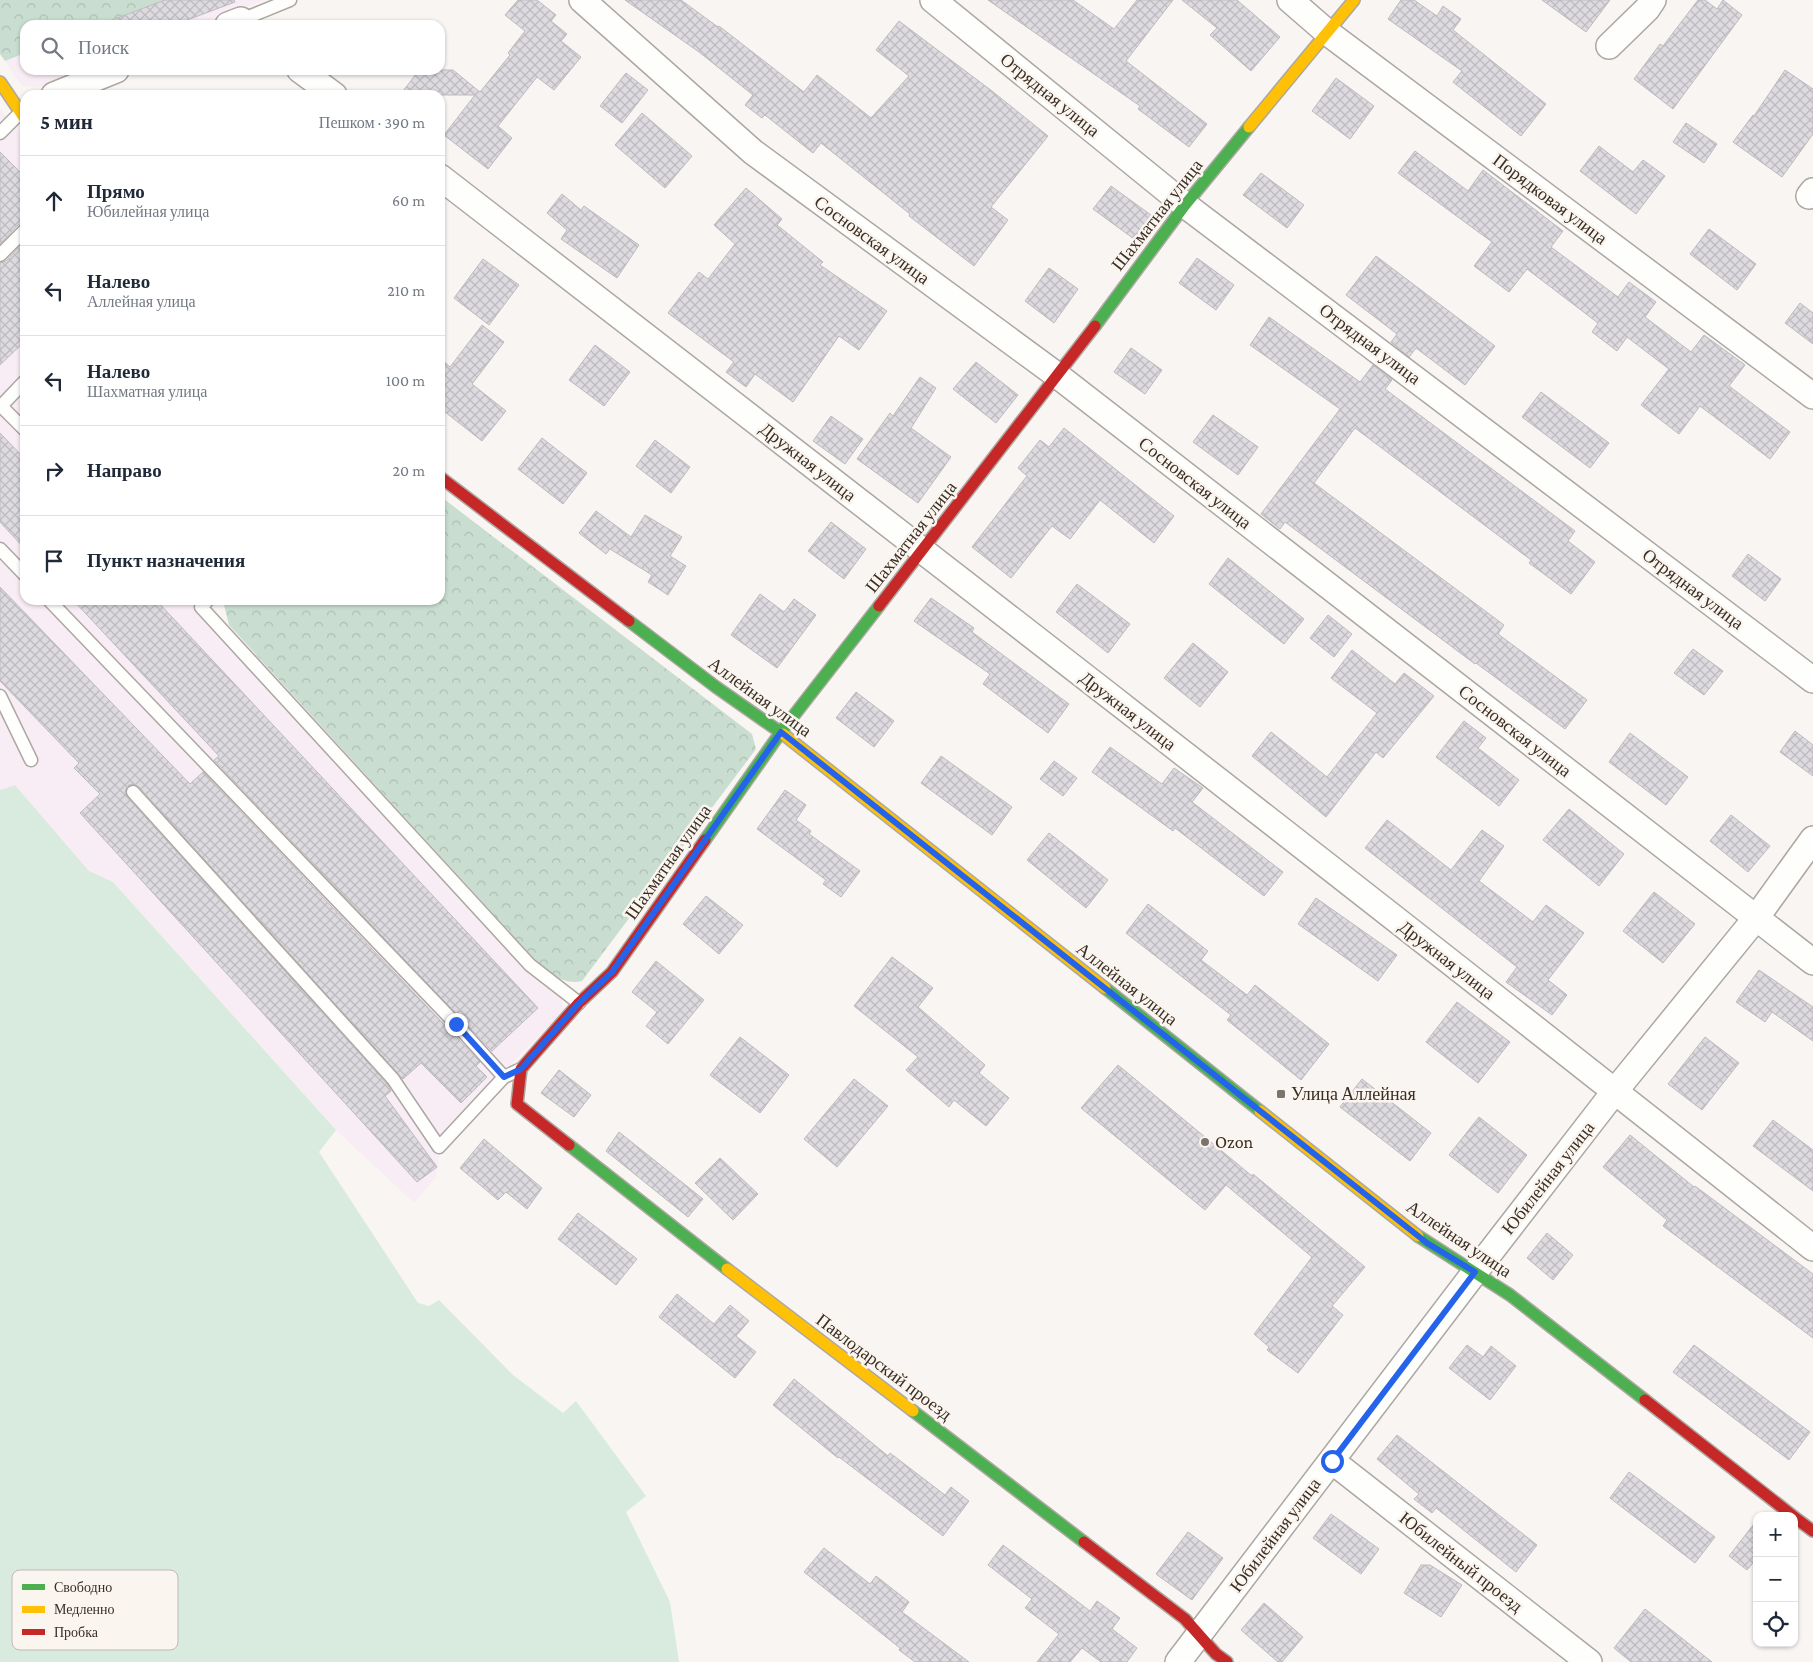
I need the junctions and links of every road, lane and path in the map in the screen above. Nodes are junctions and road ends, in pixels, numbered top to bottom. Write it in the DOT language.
graph roads {
  1 [pos="290,0"];
  2 [pos="582,0"];
  3 [pos="933,0"];
  4 [pos="1290,0"];
  5 [pos="1354,0"];
  6 [pos="1653,0"];
  7 [pos="245,20"];
  8 [pos="1328,33"];
  9 [pos="1609,46"];
  10 [pos="104,75"];
  11 [pos="307,75"];
  12 [pos="0,82"];
  13 [pos="66,90"];
  14 [pos="327,90"];
  15 [pos="20,110"];
  16 [pos="20,116"];
  17 [pos="0,133"];
  18 [pos="445,181"];
  19 [pos="1185,205"];
  20 [pos="20,235"];
  21 [pos="0,255"];
  22 [pos="1058,376"];
  23 [pos="20,386"];
  24 [pos="1813,396"];
  25 [pos="20,425"];
  26 [pos="445,481"];
  27 [pos="0,549"];
  28 [pos="923,550"];
  29 [pos="20,570"];
  30 [pos="54,605"];
  31 [pos="204,605"];
  32 [pos="1813,680"];
  33 [pos="0,696"];
  34 [pos="781,732"];
  35 [pos="31,760"];
  36 [pos="133,792"];
  37 [pos="1813,840"];
  38 [pos="1756,918"];
  39 [pos="1813,962"];
  40 [pos="579,1003"];
  41 [pos="521,1069"];
  42 [pos="504,1077"];
  43 [pos="1615,1091"];
  44 [pos="1813,1248"];
  45 [pos="1475,1272"];
  46 [pos="1332,1461"];
  47 [pos="1789,1512"];
  48 [pos="1798,1519"];
  49 [pos="1813,1531"];
  50 [pos="1200,1634"];
  51 [pos="1178,1662"];
  52 [pos="1227,1662"];
  53 [pos="1589,1662"];
  1 -- 7 [label="lane"];
  2 -- 22 [label="street, Сосновская улица"];
  3 -- 19 [label="street, Отрядная улица"];
  4 -- 8 [label="street, Порядковая улица"];
  5 -- 8 [label="street, Шахматная улица"];
  6 -- 9 [label="street"];
  8 -- 19 [label="street, Шахматная улица"];
  8 -- 24 [label="street, Порядковая улица"];
  10 -- 13 [label="street"];
  11 -- 14 [label="street"];
  12 -- 15 [label="street"];
  16 -- 17 [label="lane"];
  18 -- 28 [label="street, Дружная улица"];
  19 -- 22 [label="street, Шахматная улица"];
  19 -- 32 [label="street, Отрядная улица"];
  20 -- 21 [label="lane"];
  22 -- 28 [label="street, Шахматная улица"];
  22 -- 38 [label="street, Сосновская улица"];
  23 -- 25 [label="lane"];
  26 -- 34 [label="street, Аллейная улица"];
  27 -- 29 [label="lane"];
  28 -- 34 [label="street, Шахматная улица"];
  28 -- 43 [label="street, Дружная улица"];
  30 -- 42 [label="lane"];
  31 -- 40 [label="lane"];
  33 -- 35 [label="lane"];
  34 -- 40 [label="street, Шахматная улица"];
  34 -- 45 [label="street, Аллейная улица"];
  36 -- 42 [label="lane"];
  37 -- 38 [label="street, Юбилейная улица"];
  38 -- 39 [label="street, Сосновская улица"];
  38 -- 43 [label="street, Юбилейная улица"];
  40 -- 41 [label="street, Шахматная улица"];
  41 -- 42 [label="lane"];
  41 -- 50 [label="street, Павлодарский проезд"];
  43 -- 44 [label="street, Дружная улица"];
  43 -- 45 [label="street, Юбилейная улица"];
  45 -- 46 [label="street, Юбилейная улица"];
  45 -- 47 [label="street, Аллейная улица"];
  46 -- 50 [label="street, Юбилейная улица"];
  46 -- 53 [label="street, Юбилейный проезд"];
  48 -- 49 [label="street, Аллейная улица"];
  50 -- 51 [label="street, Юбилейная улица"];
  50 -- 52 [label="street, Павлодарский проезд"];
}
